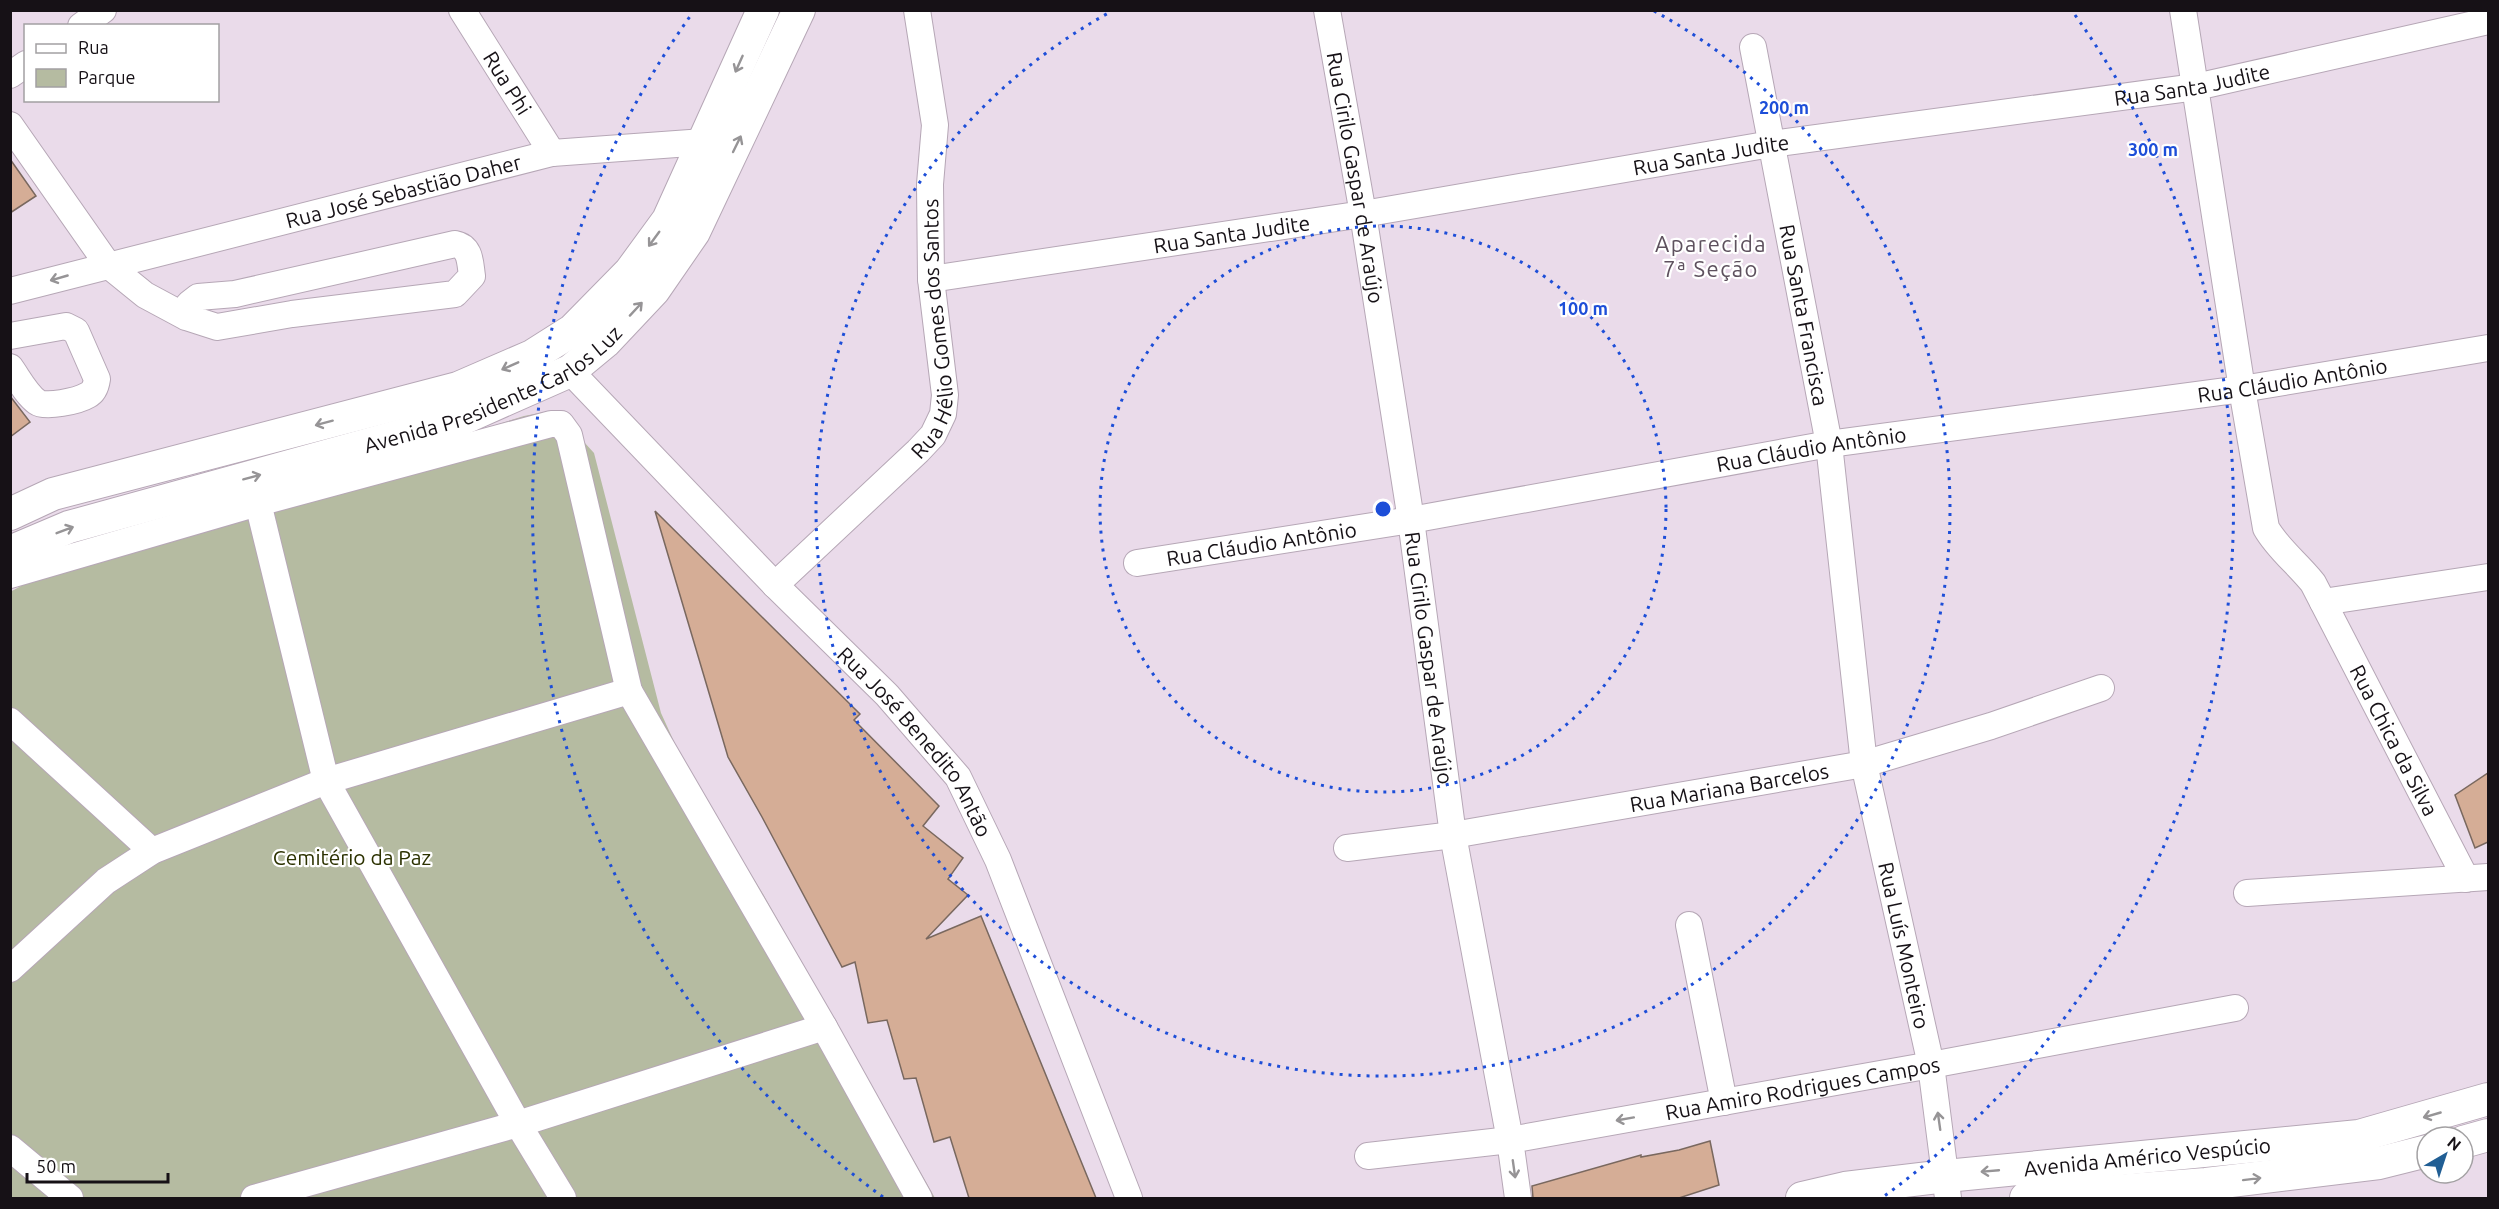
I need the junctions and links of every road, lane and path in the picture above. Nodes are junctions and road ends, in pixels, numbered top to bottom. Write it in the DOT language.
graph roads {
  1 [pos="103,10"];
  2 [pos="462,10"];
  3 [pos="798,10"];
  4 [pos="917,10"];
  5 [pos="1327,10"];
  6 [pos="2183,10"];
  7 [pos="755,13"];
  8 [pos="2488,21"];
  9 [pos="84,24"];
  10 [pos="1753,46"];
  11 [pos="24,65"];
  12 [pos="10,75"];
  13 [pos="2196,87"];
  14 [pos="10,125"];
  15 [pos="704,142"];
  16 [pos="1771,144"];
  17 [pos="552,153"];
  18 [pos="1363,214"];
  19 [pos="108,265"];
  20 [pos="931,279"];
  21 [pos="288,281"];
  22 [pos="10,291"];
  23 [pos="292,314"];
  24 [pos="186,317"];
  25 [pos="10,336"];
  26 [pos="2488,348"];
  27 [pos="10,367"];
  28 [pos="570,371"];
  29 [pos="2242,389"];
  30 [pos="1829,444"];
  31 [pos="258,502"];
  32 [pos="10,514"];
  33 [pos="1411,520"];
  34 [pos="10,552"];
  35 [pos="1137,563"];
  36 [pos="10,575"];
  37 [pos="2488,577"];
  38 [pos="775,585"];
  39 [pos="2323,602"];
  40 [pos="2101,688"];
  41 [pos="629,691"];
  42 [pos="10,721"];
  43 [pos="1864,764"];
  44 [pos="326,781"];
  45 [pos="1453,835"];
  46 [pos="1347,848"];
  47 [pos="152,851"];
  48 [pos="2477,878"];
  49 [pos="2247,893"];
  50 [pos="1689,925"];
  51 [pos="10,969"];
  52 [pos="2235,1008"];
  53 [pos="824,1027"];
  54 [pos="1931,1065"];
  55 [pos="2488,1099"];
  56 [pos="1724,1102"];
  57 [pos="518,1124"];
  58 [pos="1510,1140"];
  59 [pos="10,1148"];
  60 [pos="2415,1154"];
  61 [pos="1368,1156"];
  62 [pos="1947,1187"];
  63 [pos="2202,1191"];
  64 [pos="70,1198"];
  65 [pos="254,1198"];
  66 [pos="563,1198"];
  67 [pos="920,1198"];
  68 [pos="1129,1198"];
  69 [pos="1518,1198"];
  70 [pos="1802,1198"];
  71 [pos="2026,1198"];
  1 -- 9 [label="street"];
  2 -- 17 [label="street, Rua Phi"];
  28 -- 3 [label="main road, Avenida Presidente Carlos Luz, one-way"];
  4 -- 20 [label="street, Rua Hélio Gomes dos Santos"];
  5 -- 18 [label="street, Rua Cirilo Gaspar de Araújo"];
  6 -- 13 [label="street, Rua Chica da Silva"];
  7 -- 15 [label="main road, Avenida Presidente Carlos Luz, one-way"];
  8 -- 13 [label="street, Rua Santa Judite"];
  10 -- 16 [label="street, Rua Santa Francisca"];
  11 -- 12 [label="street"];
  13 -- 16 [label="street, Rua Santa Judite"];
  13 -- 29 [label="street, Rua Chica da Silva"];
  14 -- 19 [label="street"];
  15 -- 17 [label="street, Rua José Sebastião Daher"];
  15 -- 32 [label="main road, Avenida Presidente Carlos Luz, one-way"];
  16 -- 18 [label="street, Rua Santa Judite"];
  16 -- 30 [label="street, Rua Santa Francisca"];
  17 -- 19 [label="street, Rua José Sebastião Daher"];
  18 -- 20 [label="street, Rua Santa Judite"];
  18 -- 33 [label="street, Rua Cirilo Gaspar de Araújo"];
  19 -- 22 [label="street, Rua José Sebastião Daher, one-way"];
  19 -- 24 [label="street"];
  20 -- 38 [label="street, Rua Hélio Gomes dos Santos"];
  21 -- 23 [label="street"];
  21 -- 23 [label="street"];
  21 -- 24 [label="street"];
  23 -- 24 [label="street"];
  25 -- 27 [label="street"];
  26 -- 29 [label="street, Rua Cláudio Antônio"];
  34 -- 28 [label="main road, Avenida Presidente Carlos Luz, one-way"];
  28 -- 38 [label="street, Rua José Benedito Antão"];
  29 -- 30 [label="street, Rua Cláudio Antônio"];
  29 -- 39 [label="street, Rua Chica da Silva"];
  30 -- 33 [label="street, Rua Cláudio Antônio"];
  30 -- 43 [label="street, Rua Santa Francisca"];
  31 -- 36 [label="street"];
  31 -- 41 [label="street"];
  31 -- 44 [label="street"];
  33 -- 35 [label="street, Rua Cláudio Antônio"];
  33 -- 45 [label="street, Rua Cirilo Gaspar de Araújo"];
  37 -- 39 [label="street"];
  38 -- 68 [label="street, Rua José Benedito Antão"];
  39 -- 48 [label="street, Rua Chica da Silva"];
  40 -- 43 [label="street, Rua Mariana Barcelos"];
  41 -- 44 [label="street"];
  41 -- 53 [label="street"];
  42 -- 47 [label="street"];
  43 -- 45 [label="street, Rua Mariana Barcelos"];
  43 -- 54 [label="street, Rua Luís Monteiro"];
  44 -- 47 [label="street"];
  44 -- 57 [label="street"];
  45 -- 46 [label="street, Rua Mariana Barcelos"];
  45 -- 58 [label="street, Rua Cirilo Gaspar de Araújo"];
  47 -- 51 [label="street"];
  48 -- 49 [label="street"];
  50 -- 56 [label="street"];
  52 -- 54 [label="street, Rua Amiro Rodrigues Campos"];
  53 -- 57 [label="street"];
  53 -- 67 [label="street"];
  54 -- 56 [label="street, Rua Amiro Rodrigues Campos"];
  62 -- 54 [label="street, Rua Luís Monteiro, one-way"];
  55 -- 62 [label="main road, Avenida Américo Vespúcio, one-way"];
  56 -- 58 [label="street, Rua Amiro Rodrigues Campos, one-way"];
  57 -- 65 [label="street"];
  57 -- 66 [label="street"];
  58 -- 61 [label="street, Rua Amiro Rodrigues Campos"];
  58 -- 69 [label="street, Rua Cirilo Gaspar de Araújo, one-way"];
  59 -- 64 [label="street"];
  63 -- 60 [label="main road, Avenida Américo Vespúcio, one-way"];
  62 -- 70 [label="main road, Avenida Américo Vespúcio"];
  63 -- 71 [label="main road, Avenida Américo Vespúcio"];
}
